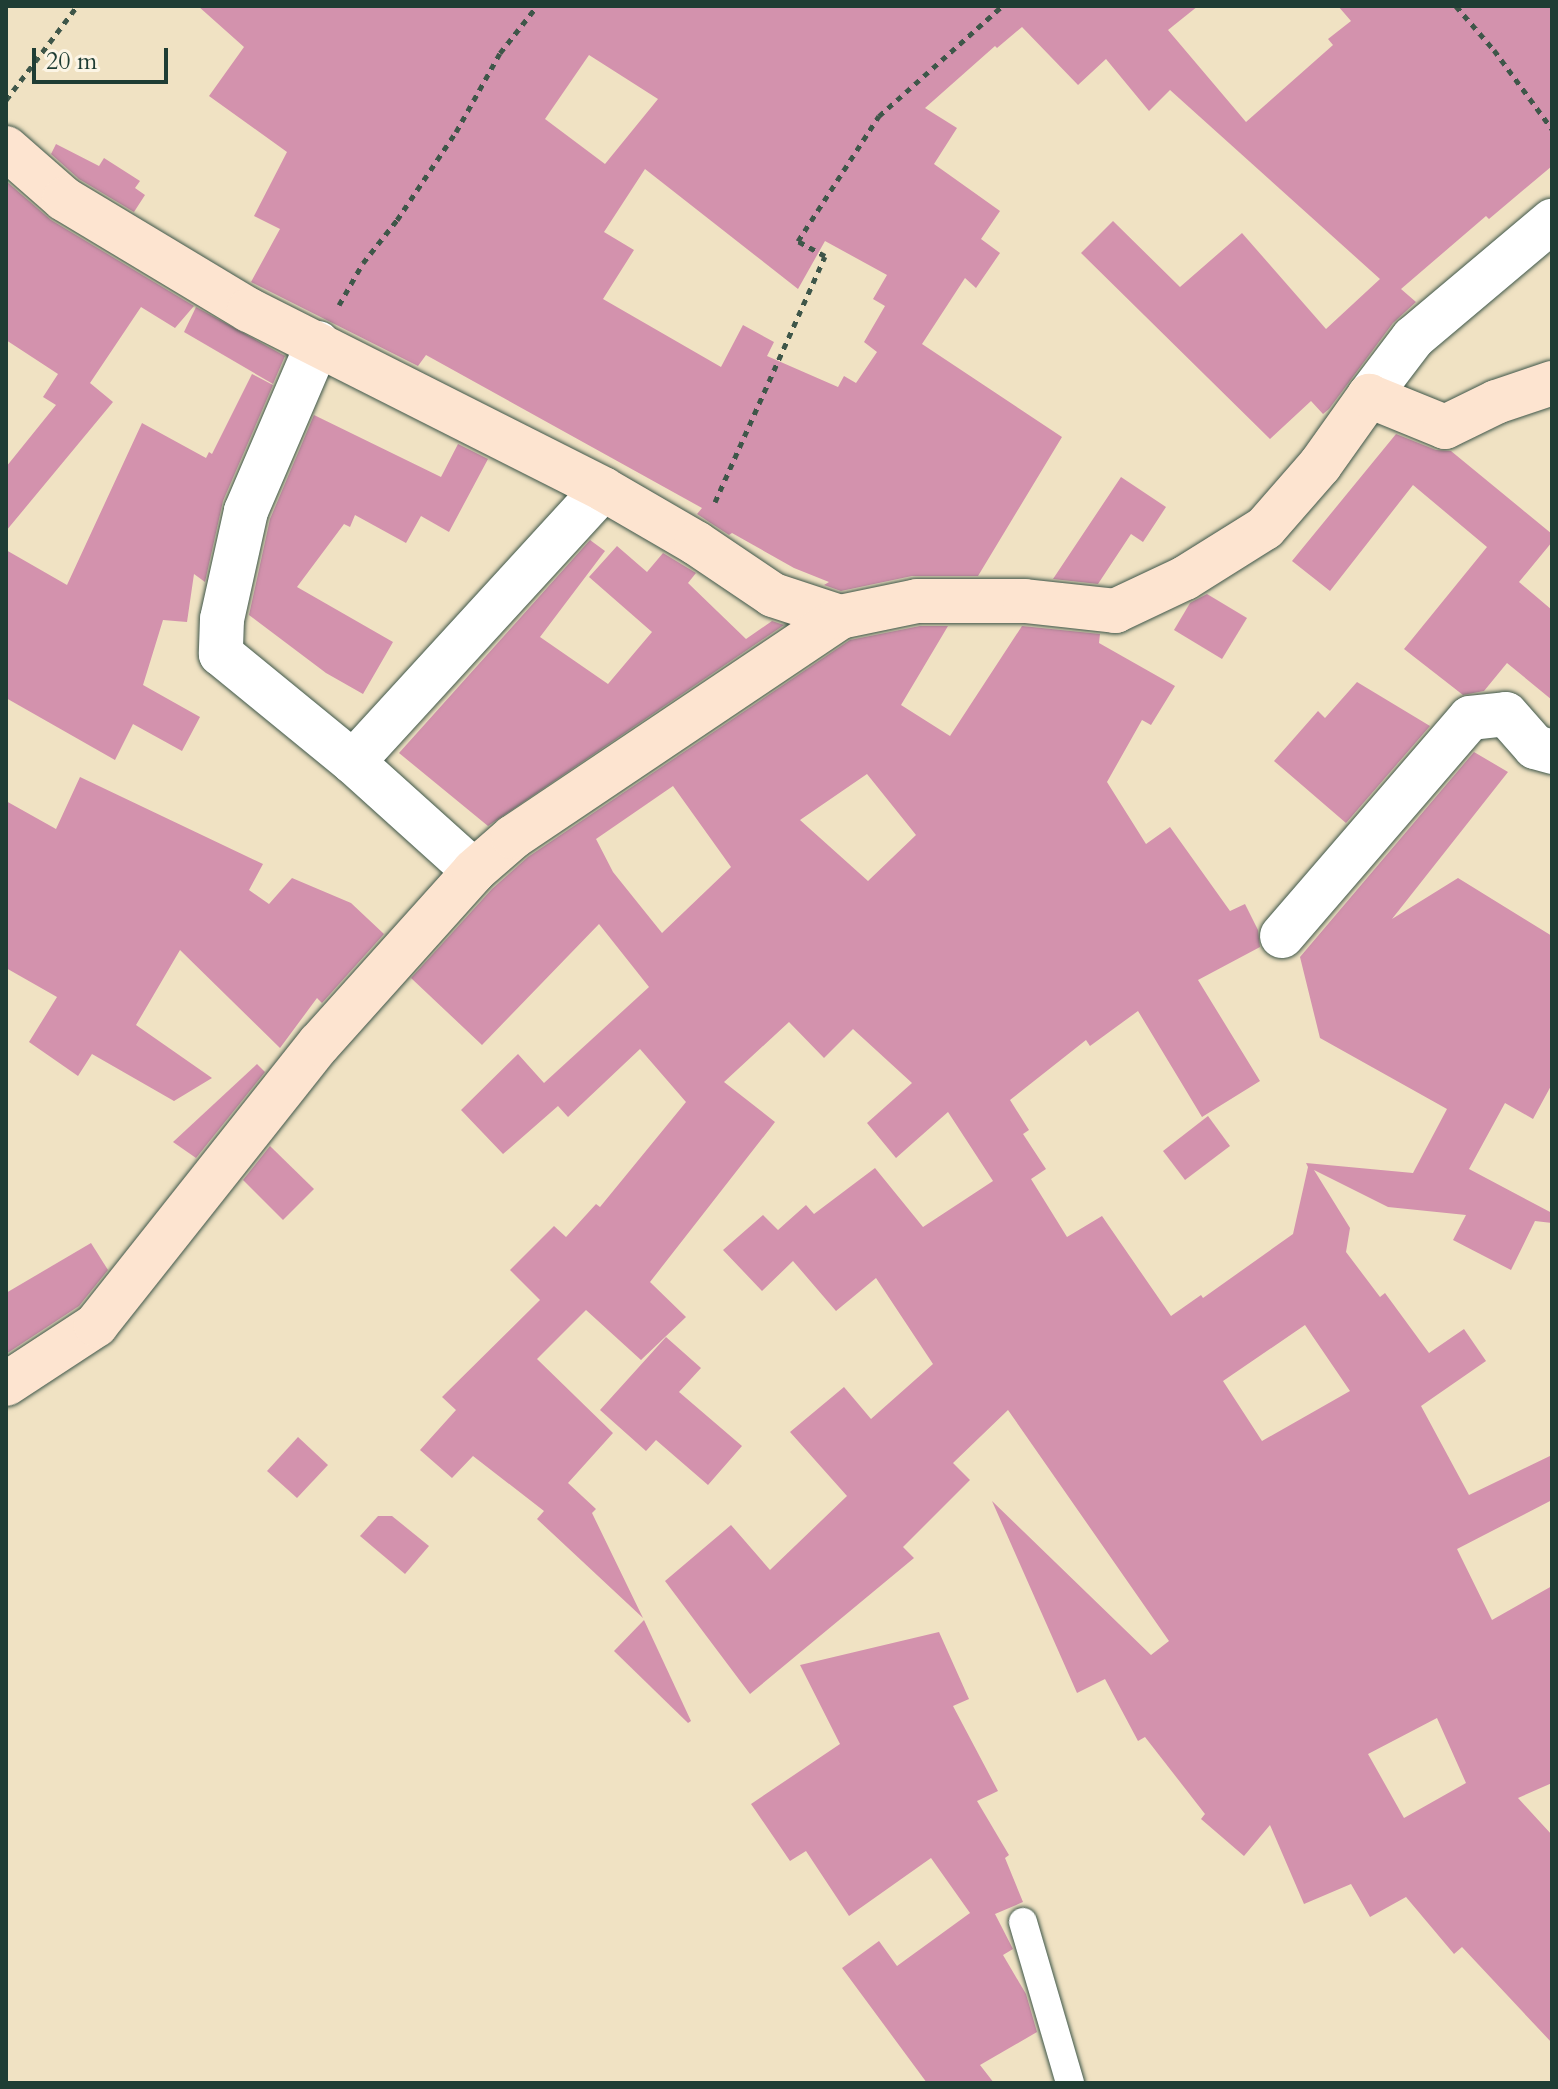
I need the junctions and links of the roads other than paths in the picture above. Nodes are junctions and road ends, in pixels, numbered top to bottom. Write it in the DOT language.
graph roads {
  1 [pos="6,148"];
  2 [pos="1552,221"];
  3 [pos="318,343"];
  4 [pos="1552,383"];
  5 [pos="1369,396"];
  6 [pos="603,489"];
  7 [pos="840,617"];
  8 [pos="1552,752"];
  9 [pos="353,762"];
  10 [pos="474,871"];
  11 [pos="1282,936"];
  12 [pos="6,1384"];
  13 [pos="1023,1922"];
  14 [pos="1070,2083"];
  1 -- 3 [label="main road"];
  2 -- 5 [label="street"];
  3 -- 6 [label="main road"];
  3 -- 9 [label="street"];
  4 -- 5 [label="main road"];
  5 -- 7 [label="main road"];
  6 -- 7 [label="main road"];
  6 -- 9 [label="street"];
  7 -- 10 [label="main road"];
  8 -- 11 [label="street"];
  9 -- 10 [label="street"];
  10 -- 12 [label="main road"];
  13 -- 14 [label="lane"];
}
